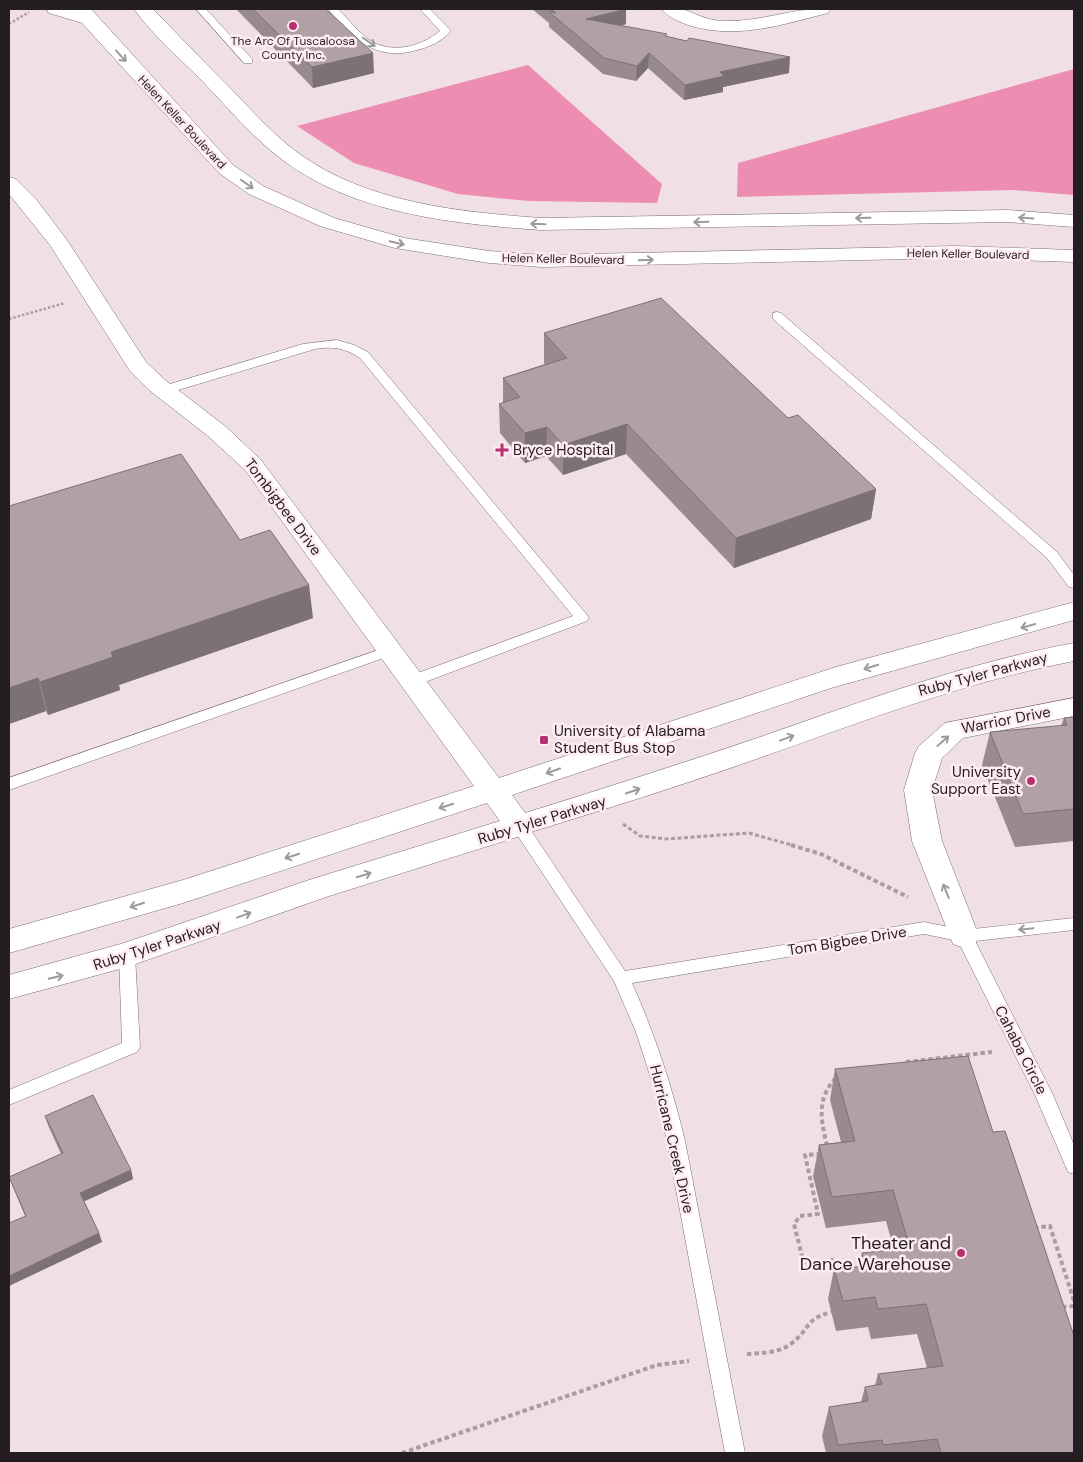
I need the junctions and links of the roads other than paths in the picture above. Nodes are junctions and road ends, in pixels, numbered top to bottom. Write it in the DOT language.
graph roads {
  1 [pos="55,9"];
  2 [pos="144,9"];
  3 [pos="201,9"];
  4 [pos="333,9"];
  5 [pos="425,9"];
  6 [pos="671,9"];
  7 [pos="822,9"];
  8 [pos="85,14"];
  9 [pos="248,61"];
  10 [pos="9,183"];
  11 [pos="1074,221"];
  12 [pos="1074,256"];
  13 [pos="777,316"];
  14 [pos="164,390"];
  15 [pos="1052,555"];
  16 [pos="1074,565"];
  17 [pos="1074,584"];
  18 [pos="1074,611"];
  19 [pos="390,651"];
  20 [pos="1074,652"];
  21 [pos="412,681"];
  22 [pos="1074,707"];
  23 [pos="9,784"];
  24 [pos="493,791"];
  25 [pos="520,827"];
  26 [pos="1074,924"];
  27 [pos="964,936"];
  28 [pos="9,941"];
  29 [pos="128,955"];
  30 [pos="621,978"];
  31 [pos="9,987"];
  32 [pos="9,1098"];
  33 [pos="1074,1166"];
  34 [pos="735,1453"];
  1 -- 8 [label="street"];
  11 -- 2 [label="street, one-way"];
  3 -- 9 [label="lane"];
  4 -- 5 [label="lane, one-way"];
  6 -- 7 [label="street"];
  8 -- 12 [label="street, Helen Keller Boulevard, one-way"];
  10 -- 14 [label="street, Tombigbee Drive"];
  13 -- 15 [label="lane"];
  14 -- 19 [label="street, Tombigbee Drive"];
  14 -- 21 [label="lane"];
  15 -- 16 [label="lane"];
  15 -- 17 [label="lane"];
  18 -- 24 [label="street, one-way"];
  19 -- 21 [label="street, Tombigbee Drive"];
  19 -- 23 [label="lane"];
  25 -- 20 [label="street, Ruby Tyler Parkway, one-way"];
  21 -- 24 [label="street, Tombigbee Drive"];
  27 -- 22 [label="street, Warrior Drive, one-way"];
  24 -- 25 [label="street, Tombigbee Drive"];
  24 -- 28 [label="street, one-way"];
  29 -- 25 [label="street, Ruby Tyler Parkway, one-way"];
  25 -- 30 [label="lane, Hurricane Creek Drive"];
  26 -- 27 [label="lane, Tom Bigbee Drive, one-way"];
  27 -- 30 [label="lane, Tom Bigbee Drive"];
  27 -- 33 [label="lane, Cahaba Circle"];
  31 -- 29 [label="street, Ruby Tyler Parkway, one-way"];
  29 -- 32 [label="lane"];
  30 -- 34 [label="lane, Hurricane Creek Drive"];
}
